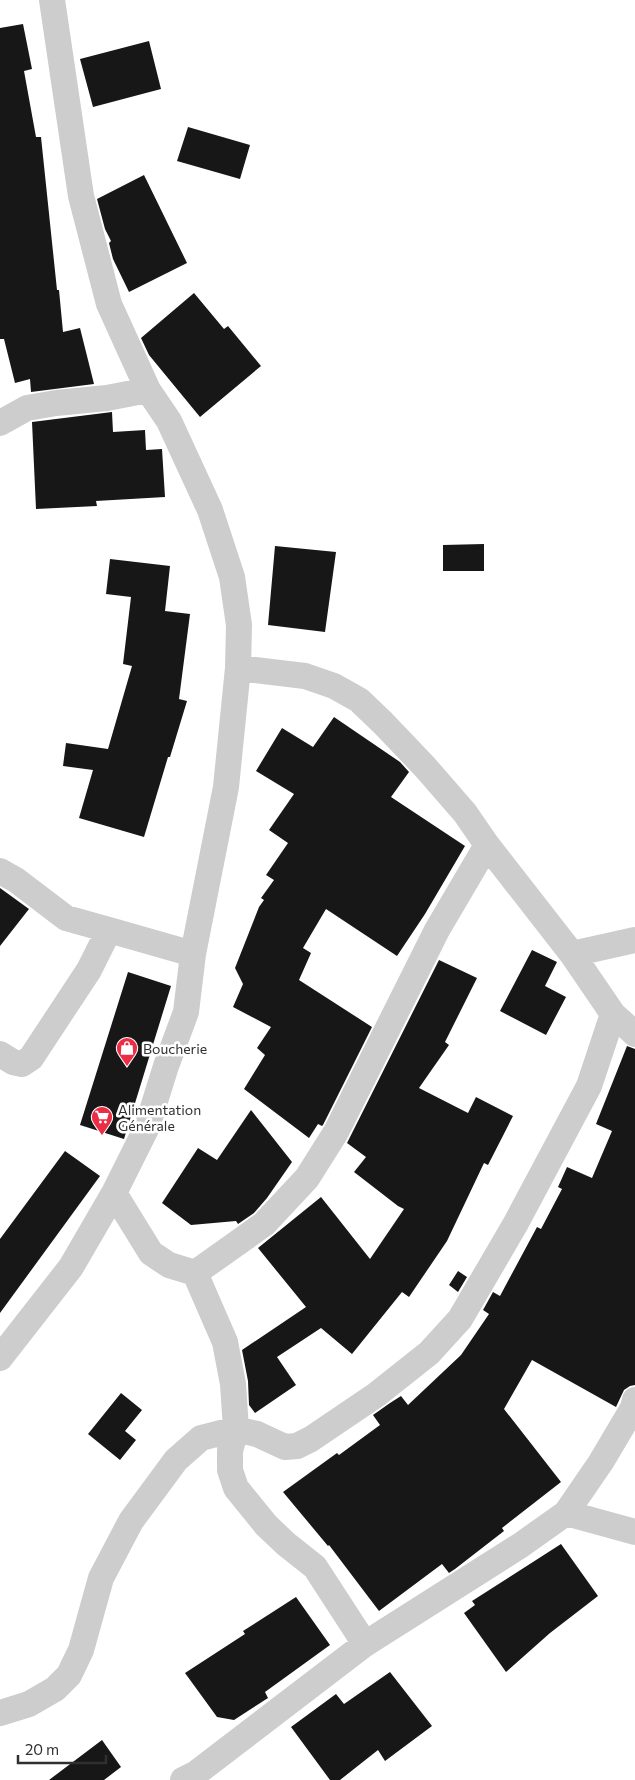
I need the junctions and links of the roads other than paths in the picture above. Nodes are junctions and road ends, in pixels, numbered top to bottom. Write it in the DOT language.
graph roads {
  1 [pos="52,0"];
  2 [pos="148,390"];
  3 [pos="0,423"];
  4 [pos="238,668"];
  5 [pos="487,845"];
  6 [pos="0,871"];
  7 [pos="109,930"];
  8 [pos="635,940"];
  9 [pos="193,954"];
  10 [pos="572,954"];
  11 [pos="613,1014"];
  12 [pos="635,1034"];
  13 [pos="0,1054"];
  14 [pos="114,1193"];
  15 [pos="195,1274"];
  16 [pos="0,1358"];
  17 [pos="635,1400"];
  18 [pos="236,1429"];
  19 [pos="566,1513"];
  20 [pos="635,1532"];
  21 [pos="365,1644"];
  22 [pos="0,1713"];
  23 [pos="191,1778"];
  1 -- 2 [label="street"];
  2 -- 3 [label="street"];
  2 -- 4 [label="street"];
  4 -- 5 [label="street"];
  4 -- 9 [label="street"];
  5 -- 10 [label="street"];
  5 -- 15 [label="street"];
  6 -- 7 [label="street"];
  7 -- 9 [label="street"];
  7 -- 13 [label="street"];
  8 -- 10 [label="street"];
  9 -- 14 [label="street"];
  10 -- 11 [label="street"];
  11 -- 12 [label="street"];
  11 -- 18 [label="street"];
  14 -- 15 [label="street"];
  14 -- 16 [label="street"];
  15 -- 18 [label="street"];
  17 -- 19 [label="street"];
  18 -- 21 [label="street"];
  18 -- 22 [label="street"];
  19 -- 20 [label="street"];
  19 -- 21 [label="street"];
  21 -- 23 [label="street"];
}
